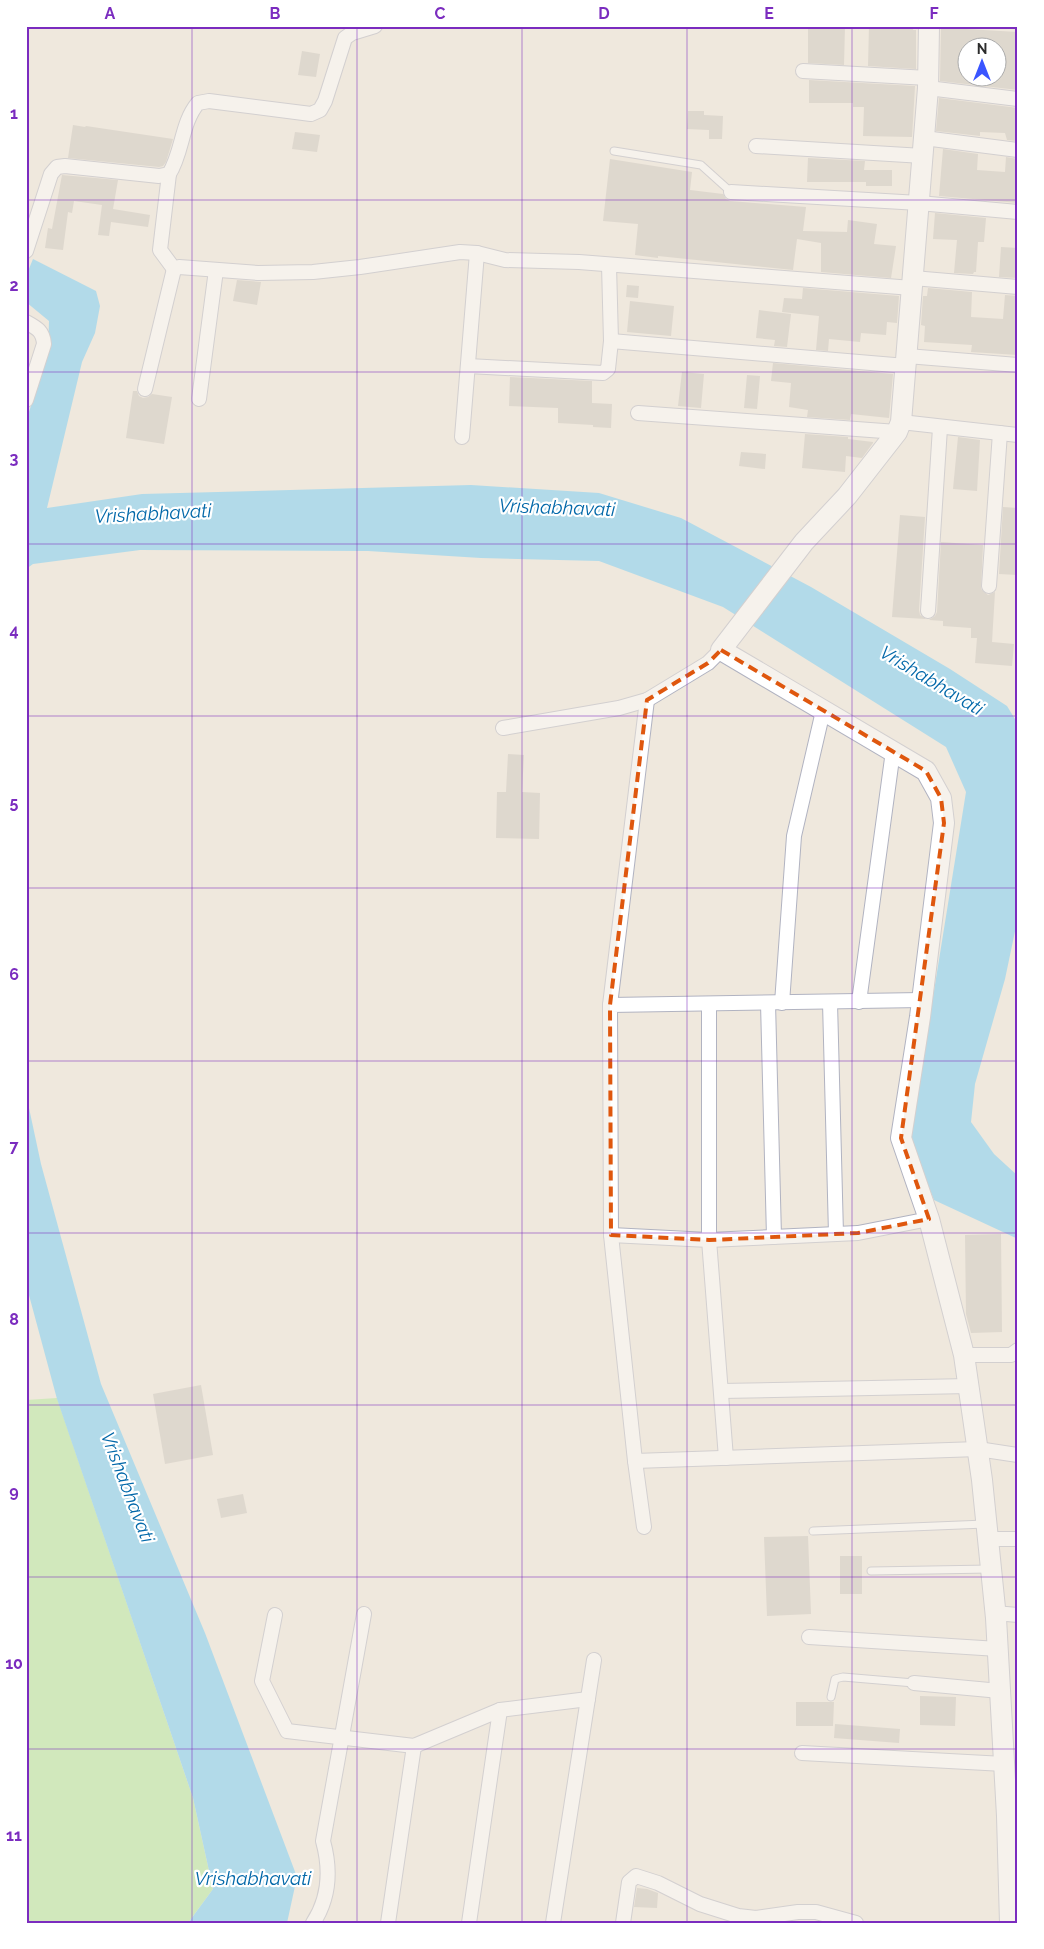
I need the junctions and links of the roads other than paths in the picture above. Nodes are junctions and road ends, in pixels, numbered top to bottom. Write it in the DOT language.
graph roads {
  1 [pos="375,26"];
  2 [pos="929,26"];
  3 [pos="803,71"];
  4 [pos="928,83"];
  5 [pos="1018,99"];
  6 [pos="756,146"];
  7 [pos="924,147"];
  8 [pos="1018,150"];
  9 [pos="614,151"];
  10 [pos="169,174"];
  11 [pos="732,192"];
  12 [pos="919,203"];
  13 [pos="1018,212"];
  14 [pos="26,251"];
  15 [pos="477,253"];
  16 [pos="609,265"];
  17 [pos="174,268"];
  18 [pos="216,270"];
  19 [pos="912,283"];
  20 [pos="1018,287"];
  21 [pos="26,322"];
  22 [pos="611,341"];
  23 [pos="906,361"];
  24 [pos="1018,365"];
  25 [pos="468,366"];
  26 [pos="145,389"];
  27 [pos="199,399"];
  28 [pos="26,400"];
  29 [pos="638,413"];
  30 [pos="899,427"];
  31 [pos="940,428"];
  32 [pos="1000,433"];
  33 [pos="1018,435"];
  34 [pos="462,437"];
  35 [pos="989,586"];
  36 [pos="928,611"];
  37 [pos="724,647"];
  38 [pos="646,700"];
  39 [pos="823,710"];
  40 [pos="503,728"];
  41 [pos="893,752"];
  42 [pos="922,1000"];
  43 [pos="830,1002"];
  44 [pos="859,1002"];
  45 [pos="782,1003"];
  46 [pos="709,1004"];
  47 [pos="768,1004"];
  48 [pos="610,1005"];
  49 [pos="930,1219"];
  50 [pos="836,1234"];
  51 [pos="611,1235"];
  52 [pos="774,1237"];
  53 [pos="709,1240"];
  54 [pos="1018,1350"];
  55 [pos="964,1355"];
  56 [pos="969,1386"];
  57 [pos="721,1391"];
  58 [pos="978,1449"];
  59 [pos="1018,1455"];
  60 [pos="726,1458"];
  61 [pos="635,1462"];
  62 [pos="644,1527"];
  63 [pos="813,1531"];
  64 [pos="987,1531"];
  65 [pos="1018,1539"];
  66 [pos="991,1569"];
  67 [pos="871,1571"];
  68 [pos="995,1613"];
  69 [pos="364,1614"];
  70 [pos="1018,1614"];
  71 [pos="276,1615"];
  72 [pos="809,1637"];
  73 [pos="998,1649"];
  74 [pos="594,1660"];
  75 [pos="914,1683"];
  76 [pos="1000,1691"];
  77 [pos="831,1697"];
  78 [pos="588,1699"];
  79 [pos="500,1710"];
  80 [pos="341,1737"];
  81 [pos="414,1746"];
  82 [pos="802,1753"];
  83 [pos="1004,1764"];
  84 [pos="313,1923"];
  85 [pos="388,1923"];
  86 [pos="469,1923"];
  87 [pos="553,1923"];
  88 [pos="623,1923"];
  89 [pos="856,1923"];
  90 [pos="1010,1923"];
  1 -- 10 [label="street"];
  2 -- 4 [label="street"];
  3 -- 4 [label="street"];
  4 -- 5 [label="street"];
  4 -- 7 [label="street"];
  6 -- 7 [label="street"];
  7 -- 8 [label="street"];
  7 -- 12 [label="street"];
  9 -- 11 [label="lane"];
  10 -- 14 [label="street"];
  10 -- 17 [label="street"];
  11 -- 12 [label="street"];
  12 -- 13 [label="street"];
  12 -- 19 [label="street"];
  15 -- 16 [label="street"];
  15 -- 18 [label="street"];
  15 -- 25 [label="street"];
  16 -- 19 [label="street"];
  16 -- 22 [label="street"];
  17 -- 18 [label="street"];
  17 -- 26 [label="street"];
  18 -- 27 [label="street"];
  19 -- 20 [label="street"];
  19 -- 23 [label="street"];
  21 -- 28 [label="street"];
  22 -- 23 [label="street"];
  22 -- 25 [label="street"];
  23 -- 24 [label="street"];
  23 -- 30 [label="street"];
  25 -- 34 [label="street"];
  29 -- 30 [label="street"];
  30 -- 31 [label="street"];
  30 -- 37 [label="street"];
  31 -- 32 [label="street"];
  31 -- 36 [label="street"];
  32 -- 33 [label="street"];
  32 -- 35 [label="street"];
  37 -- 38 [label="street"];
  37 -- 39 [label="street"];
  38 -- 40 [label="street"];
  38 -- 48 [label="street"];
  39 -- 41 [label="street"];
  39 -- 45 [label="street"];
  41 -- 42 [label="street"];
  41 -- 44 [label="street"];
  42 -- 44 [label="street"];
  42 -- 49 [label="street"];
  43 -- 44 [label="street"];
  43 -- 45 [label="street"];
  43 -- 50 [label="street"];
  45 -- 47 [label="street"];
  46 -- 47 [label="street"];
  46 -- 48 [label="street"];
  46 -- 53 [label="street"];
  47 -- 52 [label="street"];
  48 -- 51 [label="street"];
  49 -- 50 [label="street"];
  49 -- 55 [label="street"];
  50 -- 52 [label="street"];
  51 -- 53 [label="street"];
  51 -- 61 [label="street"];
  52 -- 53 [label="street"];
  53 -- 57 [label="street"];
  54 -- 55 [label="street"];
  55 -- 56 [label="street"];
  56 -- 57 [label="street"];
  56 -- 58 [label="street"];
  57 -- 60 [label="street"];
  58 -- 59 [label="street"];
  58 -- 60 [label="street"];
  58 -- 64 [label="street"];
  60 -- 61 [label="street"];
  61 -- 62 [label="street"];
  63 -- 64 [label="lane"];
  64 -- 65 [label="street"];
  64 -- 66 [label="street"];
  66 -- 67 [label="lane"];
  66 -- 68 [label="street"];
  68 -- 70 [label="street"];
  68 -- 73 [label="street"];
  69 -- 80 [label="street"];
  71 -- 80 [label="street"];
  72 -- 73 [label="street"];
  73 -- 76 [label="street"];
  74 -- 78 [label="street"];
  75 -- 76 [label="street"];
  75 -- 77 [label="lane"];
  76 -- 83 [label="street"];
  78 -- 79 [label="street"];
  78 -- 87 [label="street"];
  79 -- 81 [label="street"];
  79 -- 86 [label="street"];
  80 -- 81 [label="street"];
  80 -- 84 [label="street"];
  81 -- 85 [label="street"];
  82 -- 83 [label="street"];
  83 -- 90 [label="street"];
  88 -- 89 [label="street"];
}
